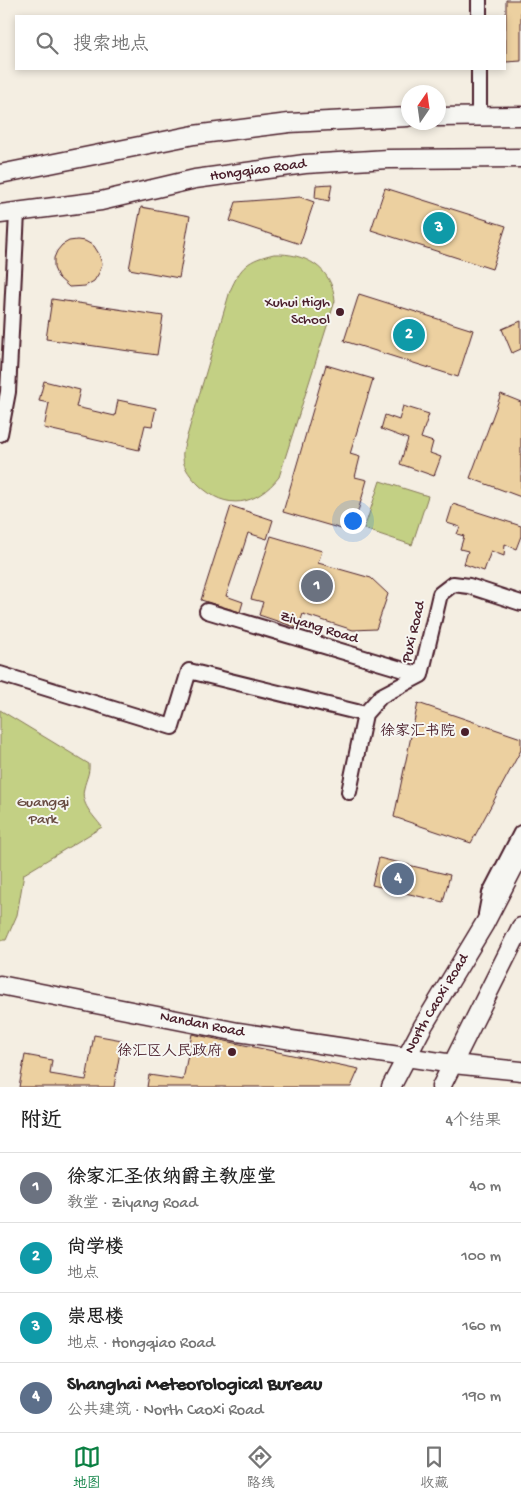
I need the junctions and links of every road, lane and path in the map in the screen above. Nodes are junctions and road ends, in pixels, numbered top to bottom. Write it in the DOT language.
graph roads {
  1 [pos="479,0"];
  2 [pos="479,15"];
  3 [pos="479,70"];
  4 [pos="479,116"];
  5 [pos="521,116"];
  6 [pos="401,117"];
  7 [pos="446,117"];
  8 [pos="521,158"];
  9 [pos="0,174"];
  10 [pos="8,214"];
  11 [pos="0,434"];
  12 [pos="521,603"];
  13 [pos="207,611"];
  14 [pos="0,674"];
  15 [pos="421,675"];
  16 [pos="365,714"];
  17 [pos="349,792"];
  18 [pos="521,832"];
  19 [pos="521,853"];
  20 [pos="485,923"];
  21 [pos="521,927"];
  22 [pos="0,985"];
  23 [pos="406,1057"];
  24 [pos="453,1064"];
  25 [pos="521,1071"];
  26 [pos="391,1087"];
  27 [pos="441,1087"];
  1 -- 2 [label="street"];
  3 -- 4 [label="street"];
  4 -- 5 [label="main road"];
  4 -- 7 [label="main road"];
  6 -- 9 [label="main road"];
  8 -- 10 [label="main road, Hongqiao Road"];
  10 -- 11 [label="street"];
  12 -- 15 [label="street, Puxi Road"];
  13 -- 15 [label="street, Ziyang Road"];
  14 -- 16 [label="street"];
  15 -- 16 [label="street"];
  16 -- 17 [label="street"];
  18 -- 20 [label="street, North Caoxi Road"];
  19 -- 20 [label="main road, North Caoxi Road"];
  20 -- 23 [label="main road, North Caoxi Road"];
  21 -- 24 [label="main road"];
  22 -- 23 [label="main road, Nandan Road"];
  23 -- 24 [label="main road, Nandan Road"];
  23 -- 26 [label="main road, North Caoxi Road"];
  24 -- 25 [label="main road, Nandan Road"];
  24 -- 27 [label="main road"];
}
